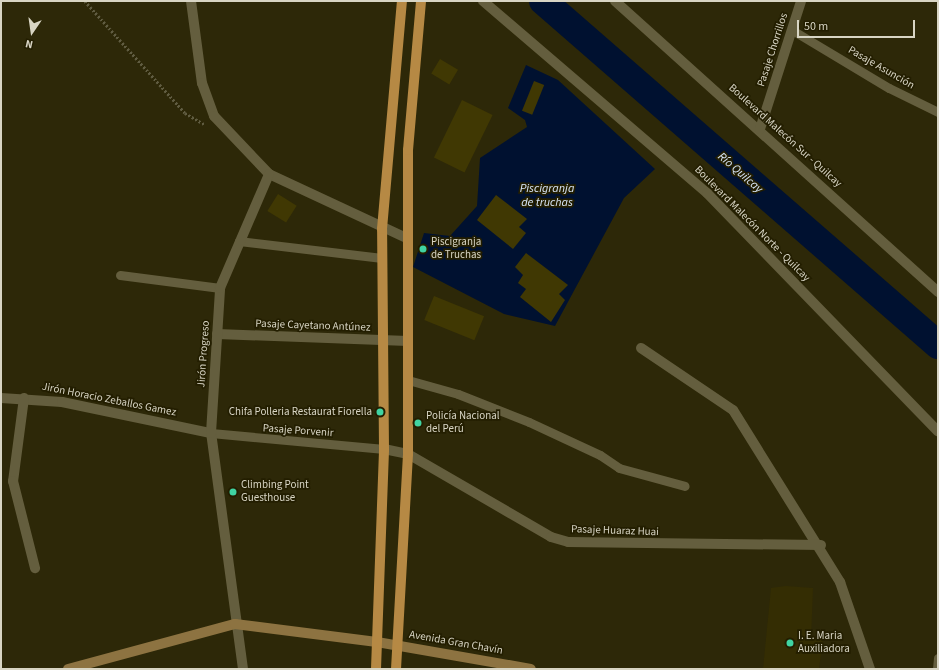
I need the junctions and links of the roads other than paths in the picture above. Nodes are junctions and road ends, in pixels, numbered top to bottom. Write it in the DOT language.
graph roads {
  1 [pos="191,1"];
  2 [pos="402,1"];
  3 [pos="421,1"];
  4 [pos="483,1"];
  5 [pos="615,1"];
  6 [pos="801,1"];
  7 [pos="792,30"];
  8 [pos="938,112"];
  9 [pos="760,129"];
  10 [pos="269,174"];
  11 [pos="382,228"];
  12 [pos="406,238"];
  13 [pos="239,241"];
  14 [pos="382,258"];
  15 [pos="120,275"];
  16 [pos="220,288"];
  17 [pos="938,292"];
  18 [pos="217,334"];
  19 [pos="384,340"];
  20 [pos="408,341"];
  21 [pos="641,348"];
  22 [pos="408,380"];
  23 [pos="1,398"];
  24 [pos="24,398"];
  25 [pos="938,431"];
  26 [pos="211,433"];
  27 [pos="384,449"];
  28 [pos="408,454"];
  29 [pos="685,486"];
  30 [pos="821,545"];
  31 [pos="35,568"];
  32 [pos="235,624"];
  33 [pos="377,642"];
  34 [pos="396,645"];
  35 [pos="938,658"];
  36 [pos="68,669"];
  37 [pos="243,669"];
  38 [pos="376,669"];
  39 [pos="396,669"];
  40 [pos="530,669"];
  41 [pos="870,669"];
  42 [pos="936,669"];
  1 -- 10 [label="street"];
  2 -- 11 [label="main road"];
  3 -- 12 [label="main road"];
  4 -- 25 [label="street, Boulevard Malecón Norte - Quilcay"];
  5 -- 9 [label="street, Boulevard Malecón Sur - Quilcay"];
  6 -- 7 [label="street, Pasaje Chorrillos"];
  7 -- 8 [label="lane, Pasaje Asunción"];
  7 -- 9 [label="street, Pasaje Chorrillos"];
  9 -- 17 [label="street, Boulevard Malecón Sur - Quilcay"];
  10 -- 11 [label="street"];
  10 -- 13 [label="street, Jirón Progreso"];
  11 -- 12 [label="street"];
  11 -- 14 [label="main road"];
  12 -- 20 [label="main road"];
  13 -- 14 [label="lane"];
  13 -- 16 [label="street, Jirón Progreso"];
  14 -- 19 [label="main road"];
  15 -- 16 [label="lane"];
  16 -- 18 [label="street, Jirón Progreso"];
  18 -- 19 [label="street, Pasaje Cayetano Antúnez"];
  18 -- 26 [label="street, Jirón Progreso"];
  19 -- 20 [label="street, Pasaje Cayetano Antúnez"];
  19 -- 27 [label="main road"];
  20 -- 22 [label="main road"];
  21 -- 30 [label="street"];
  22 -- 28 [label="main road"];
  22 -- 29 [label="lane"];
  23 -- 24 [label="street, Jirón Horacio Zeballos Gamez"];
  24 -- 26 [label="street, Jirón Horacio Zeballos Gamez"];
  24 -- 31 [label="street"];
  26 -- 27 [label="lane, Pasaje Porvenir"];
  26 -- 32 [label="street, Jirón Progreso"];
  27 -- 28 [label="street, Pasaje Huaraz Huai"];
  27 -- 33 [label="main road"];
  28 -- 30 [label="street, Pasaje Huaraz Huai"];
  28 -- 34 [label="main road"];
  30 -- 41 [label="street"];
  32 -- 33 [label="main road, Avenida Gran Chavín"];
  32 -- 36 [label="main road"];
  32 -- 37 [label="street, Jirón Progreso"];
  33 -- 34 [label="main road, Avenida Gran Chavín"];
  33 -- 38 [label="main road"];
  34 -- 39 [label="main road"];
  34 -- 40 [label="main road, Avenida Gran Chavín"];
  35 -- 42 [label="lane"];
}
